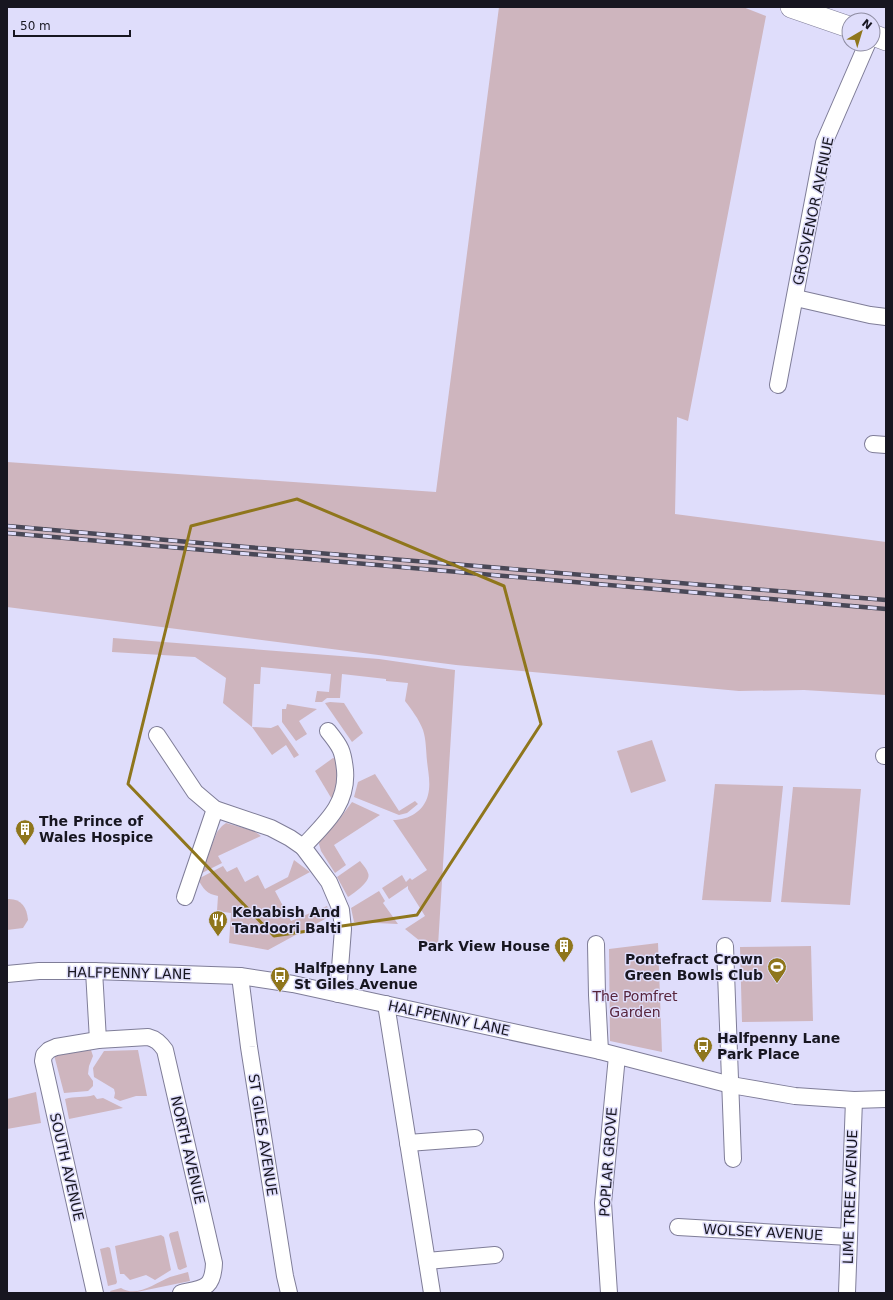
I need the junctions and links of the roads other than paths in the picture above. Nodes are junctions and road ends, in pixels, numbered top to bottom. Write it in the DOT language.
graph roads {
  1 [pos="791,7"];
  2 [pos="841,24"];
  3 [pos="864,52"];
  4 [pos="796,298"];
  5 [pos="886,317"];
  6 [pos="778,385"];
  7 [pos="328,731"];
  8 [pos="157,736"];
  9 [pos="215,809"];
  10 [pos="302,847"];
  11 [pos="185,897"];
  12 [pos="596,944"];
  13 [pos="724,946"];
  14 [pos="94,971"];
  15 [pos="7,974"];
  16 [pos="240,976"];
  17 [pos="338,994"];
  18 [pos="386,1004"];
  19 [pos="98,1040"];
  20 [pos="600,1051"];
  21 [pos="617,1056"];
  22 [pos="731,1085"];
  23 [pos="886,1099"];
  24 [pos="854,1100"];
  25 [pos="475,1138"];
  26 [pos="408,1144"];
  27 [pos="733,1159"];
  28 [pos="678,1227"];
  29 [pos="849,1237"];
  30 [pos="495,1255"];
  31 [pos="427,1261"];
  32 [pos="95,1293"];
  33 [pos="181,1293"];
  34 [pos="289,1293"];
  35 [pos="432,1293"];
  36 [pos="609,1293"];
  37 [pos="847,1293"];
  1 -- 2 [label="main road"];
  3 -- 4 [label="street, GROSVENOR AVENUE"];
  4 -- 5 [label="street"];
  4 -- 6 [label="street, GROSVENOR AVENUE"];
  7 -- 10 [label="street"];
  8 -- 9 [label="street"];
  9 -- 10 [label="street"];
  9 -- 11 [label="street"];
  10 -- 17 [label="street"];
  12 -- 20 [label="street"];
  13 -- 22 [label="street"];
  14 -- 15 [label="street, HALFPENNY LANE"];
  14 -- 16 [label="street, HALFPENNY LANE"];
  14 -- 19 [label="street"];
  16 -- 17 [label="street, HALFPENNY LANE"];
  16 -- 34 [label="street, ST GILES AVENUE"];
  17 -- 18 [label="street, HALFPENNY LANE"];
  18 -- 20 [label="street, HALFPENNY LANE"];
  18 -- 26 [label="street"];
  19 -- 32 [label="street, SOUTH AVENUE"];
  19 -- 33 [label="street, NORTH AVENUE"];
  20 -- 21 [label="street, HALFPENNY LANE"];
  21 -- 22 [label="street, HALFPENNY LANE"];
  21 -- 36 [label="street, POPLAR GROVE"];
  22 -- 24 [label="street, HALFPENNY LANE"];
  22 -- 27 [label="street"];
  23 -- 24 [label="street, HALFPENNY LANE"];
  24 -- 29 [label="street, LIME TREE AVENUE"];
  25 -- 26 [label="street"];
  26 -- 31 [label="street"];
  28 -- 29 [label="street, WOLSEY AVENUE"];
  29 -- 37 [label="street, LIME TREE AVENUE"];
  30 -- 31 [label="street"];
  31 -- 35 [label="street"];
}
